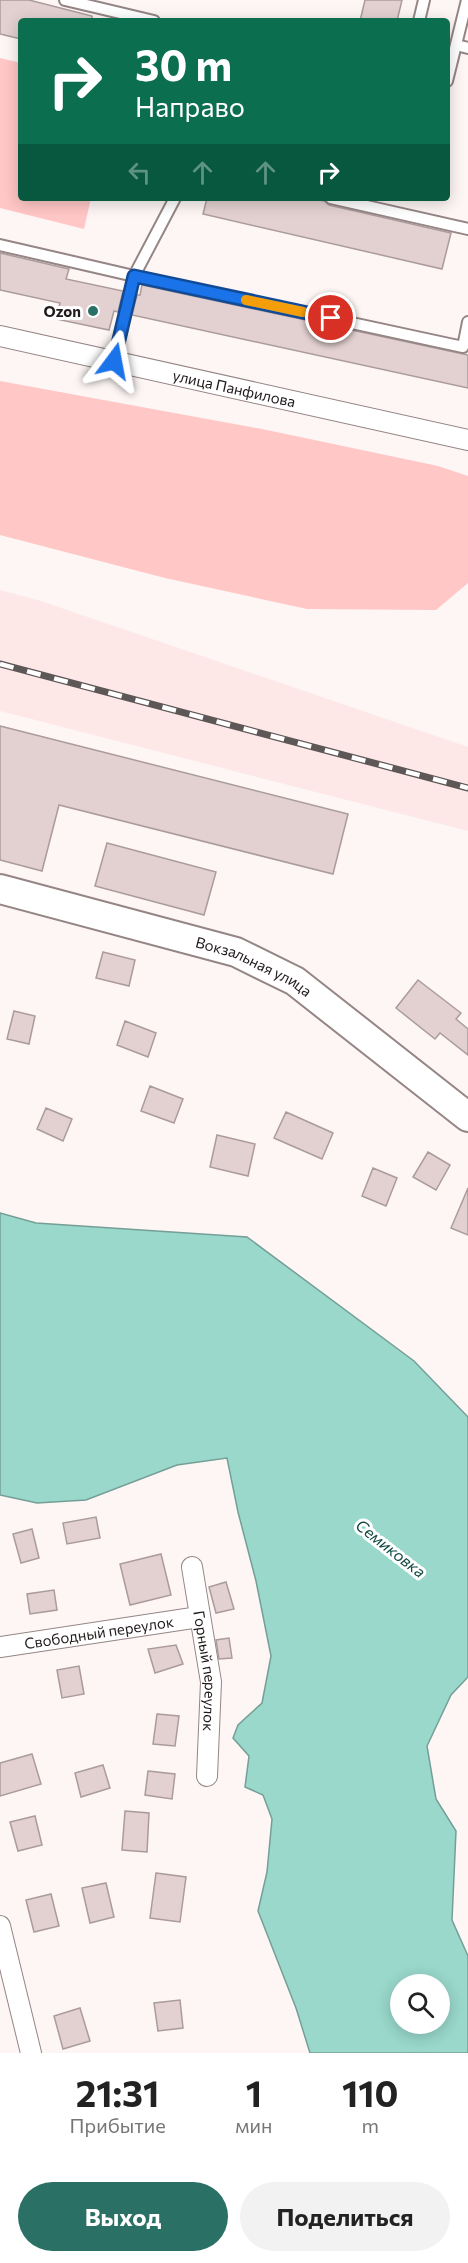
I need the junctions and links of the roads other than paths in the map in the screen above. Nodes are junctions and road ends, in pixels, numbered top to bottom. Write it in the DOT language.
graph roads {
  1 [pos="65,0"];
  2 [pos="424,0"];
  3 [pos="467,0"];
  4 [pos="141,18"];
  5 [pos="420,18"];
  6 [pos="456,45"];
  7 [pos="468,48"];
  8 [pos="450,69"];
  9 [pos="173,201"];
  10 [pos="346,201"];
  11 [pos="468,228"];
  12 [pos="0,245"];
  13 [pos="134,276"];
  14 [pos="468,322"];
  15 [pos="0,336"];
  16 [pos="114,361"];
  17 [pos="468,440"];
  18 [pos="0,889"];
  19 [pos="468,1117"];
  20 [pos="192,1567"];
  21 [pos="199,1617"];
  22 [pos="0,1647"];
  23 [pos="207,1776"];
  24 [pos="0,1926"];
  25 [pos="31,2053"];
  1 -- 4 [label="lane"];
  2 -- 5 [label="lane"];
  3 -- 6 [label="lane"];
  6 -- 7 [label="lane"];
  6 -- 8 [label="lane"];
  9 -- 13 [label="lane"];
  10 -- 11 [label="lane"];
  12 -- 13 [label="lane"];
  13 -- 14 [label="lane"];
  13 -- 16 [label="lane"];
  15 -- 16 [label="street, улица Панфилова"];
  16 -- 17 [label="street, улица Панфилова"];
  18 -- 19 [label="main road, Вокзальная улица"];
  20 -- 21 [label="street, Горный переулок"];
  21 -- 22 [label="street, Свободный переулок"];
  21 -- 23 [label="street, Горный переулок"];
  24 -- 25 [label="street"];
}
